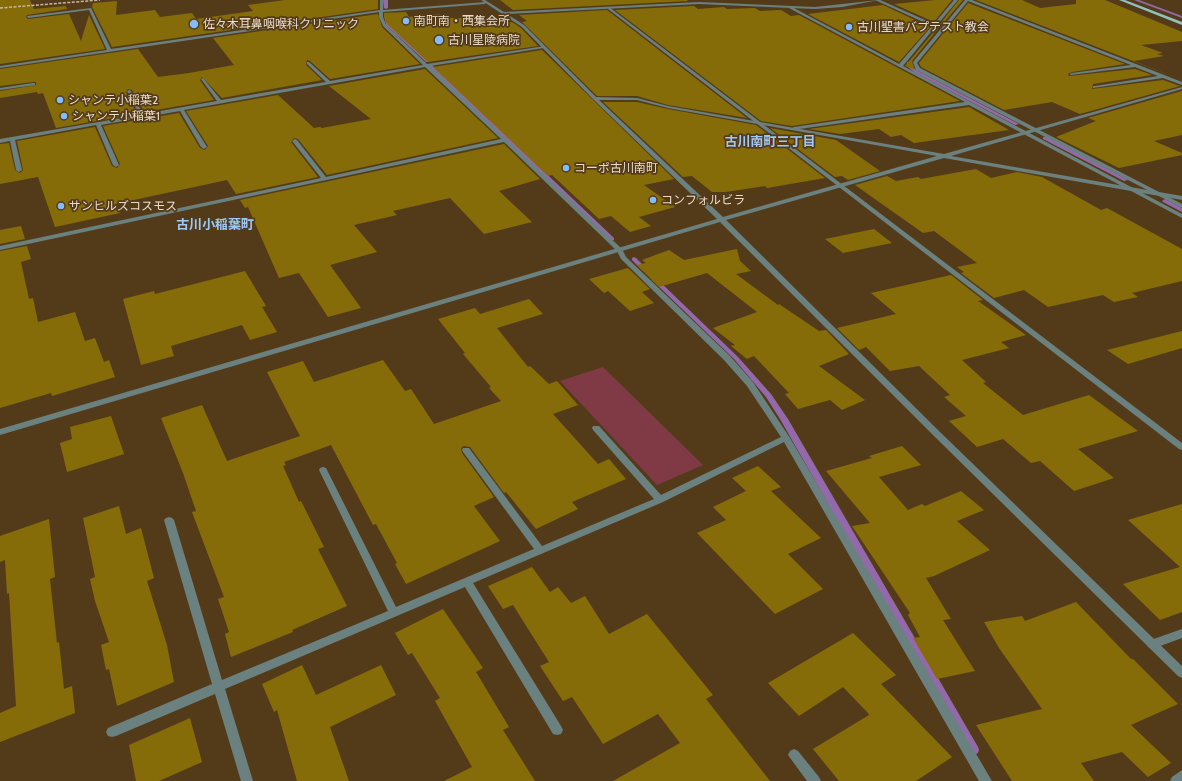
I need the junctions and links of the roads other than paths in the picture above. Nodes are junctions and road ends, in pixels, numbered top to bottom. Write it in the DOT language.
graph roads {
  1 [pos="382,0"];
  2 [pos="877,0"];
  3 [pos="956,0"];
  4 [pos="968,0"];
  5 [pos="1122,0"];
  6 [pos="484,2"];
  7 [pos="609,8"];
  8 [pos="791,8"];
  9 [pos="382,11"];
  10 [pos="504,13"];
  11 [pos="28,17"];
  12 [pos="1182,24"];
  13 [pos="938,27"];
  14 [pos="544,47"];
  15 [pos="110,51"];
  16 [pos="309,63"];
  17 [pos="428,65"];
  18 [pos="900,66"];
  19 [pos="1136,66"];
  20 [pos="0,67"];
  21 [pos="1072,74"];
  22 [pos="1163,77"];
  23 [pos="203,79"];
  24 [pos="940,81"];
  25 [pos="932,82"];
  26 [pos="330,83"];
  27 [pos="33,84"];
  28 [pos="1182,84"];
  29 [pos="1095,87"];
  30 [pos="1182,88"];
  31 [pos="0,89"];
  32 [pos="129,91"];
  33 [pos="595,98"];
  34 [pos="220,102"];
  35 [pos="970,103"];
  36 [pos="181,109"];
  37 [pos="142,116"];
  38 [pos="759,123"];
  39 [pos="98,124"];
  40 [pos="794,129"];
  41 [pos="1036,130"];
  42 [pos="1026,133"];
  43 [pos="12,139"];
  44 [pos="505,140"];
  45 [pos="0,141"];
  46 [pos="295,141"];
  47 [pos="204,147"];
  48 [pos="946,156"];
  49 [pos="116,165"];
  50 [pos="19,170"];
  51 [pos="324,178"];
  52 [pos="842,186"];
  53 [pos="1132,189"];
  54 [pos="1159,194"];
  55 [pos="1182,198"];
  56 [pos="1182,206"];
  57 [pos="1182,216"];
  58 [pos="720,220"];
  59 [pos="0,248"];
  60 [pos="620,250"];
  61 [pos="596,428"];
  62 [pos="0,432"];
  63 [pos="786,438"];
  64 [pos="1182,447"];
  65 [pos="466,450"];
  66 [pos="323,470"];
  67 [pos="660,500"];
  68 [pos="169,520"];
  69 [pos="541,551"];
  70 [pos="467,582"];
  71 [pos="394,613"];
  72 [pos="1182,633"];
  73 [pos="1152,644"];
  74 [pos="1182,674"];
  75 [pos="219,687"];
  76 [pos="557,730"];
  77 [pos="112,732"];
  78 [pos="794,755"];
  79 [pos="1182,776"];
  80 [pos="247,781"];
  81 [pos="815,781"];
  82 [pos="986,781"];
  83 [pos="1176,781"];
  1 -- 9 [label="street"];
  2 -- 8 [label="street"];
  2 -- 13 [label="street"];
  3 -- 13 [label="street"];
  4 -- 13 [label="street"];
  4 -- 19 [label="street"];
  5 -- 12 [label="main road"];
  6 -- 9 [label="street"];
  6 -- 10 [label="street"];
  7 -- 8 [label="street"];
  7 -- 10 [label="street"];
  7 -- 38 [label="street"];
  8 -- 18 [label="street"];
  9 -- 15 [label="street"];
  9 -- 17 [label="street"];
  10 -- 14 [label="street"];
  11 -- 15 [label="street"];
  13 -- 18 [label="street"];
  13 -- 24 [label="street"];
  14 -- 17 [label="street"];
  14 -- 33 [label="street"];
  15 -- 20 [label="street"];
  16 -- 26 [label="street"];
  17 -- 26 [label="street"];
  17 -- 44 [label="street"];
  18 -- 25 [label="street"];
  19 -- 21 [label="street"];
  19 -- 22 [label="street"];
  22 -- 28 [label="street"];
  22 -- 29 [label="street"];
  23 -- 34 [label="street"];
  24 -- 25 [label="street"];
  24 -- 41 [label="street"];
  25 -- 35 [label="street"];
  26 -- 34 [label="street"];
  27 -- 31 [label="street"];
  30 -- 41 [label="street"];
  32 -- 37 [label="street"];
  33 -- 38 [label="street"];
  33 -- 58 [label="street"];
  34 -- 36 [label="street"];
  35 -- 40 [label="street"];
  35 -- 42 [label="street"];
  36 -- 37 [label="street"];
  36 -- 47 [label="street"];
  37 -- 39 [label="street"];
  38 -- 40 [label="street"];
  38 -- 52 [label="street"];
  39 -- 43 [label="street"];
  39 -- 49 [label="street"];
  40 -- 48 [label="street"];
  41 -- 42 [label="street"];
  41 -- 54 [label="street"];
  42 -- 48 [label="street"];
  42 -- 53 [label="street"];
  43 -- 45 [label="street"];
  43 -- 50 [label="street"];
  44 -- 51 [label="street"];
  44 -- 60 [label="street"];
  46 -- 51 [label="street"];
  48 -- 52 [label="street"];
  48 -- 53 [label="street"];
  51 -- 59 [label="street"];
  52 -- 58 [label="street"];
  52 -- 64 [label="street"];
  53 -- 54 [label="street"];
  53 -- 57 [label="street"];
  54 -- 55 [label="street"];
  54 -- 56 [label="street"];
  58 -- 60 [label="street"];
  58 -- 73 [label="street"];
  60 -- 62 [label="street"];
  60 -- 63 [label="street"];
  61 -- 67 [label="street"];
  63 -- 67 [label="street"];
  63 -- 82 [label="street"];
  65 -- 69 [label="street"];
  66 -- 71 [label="street"];
  67 -- 69 [label="street"];
  68 -- 75 [label="street"];
  69 -- 70 [label="street"];
  70 -- 71 [label="street"];
  70 -- 76 [label="street"];
  71 -- 75 [label="street"];
  72 -- 73 [label="street"];
  73 -- 74 [label="street"];
  75 -- 77 [label="street"];
  75 -- 80 [label="street"];
  78 -- 81 [label="street"];
  79 -- 83 [label="street"];
}
